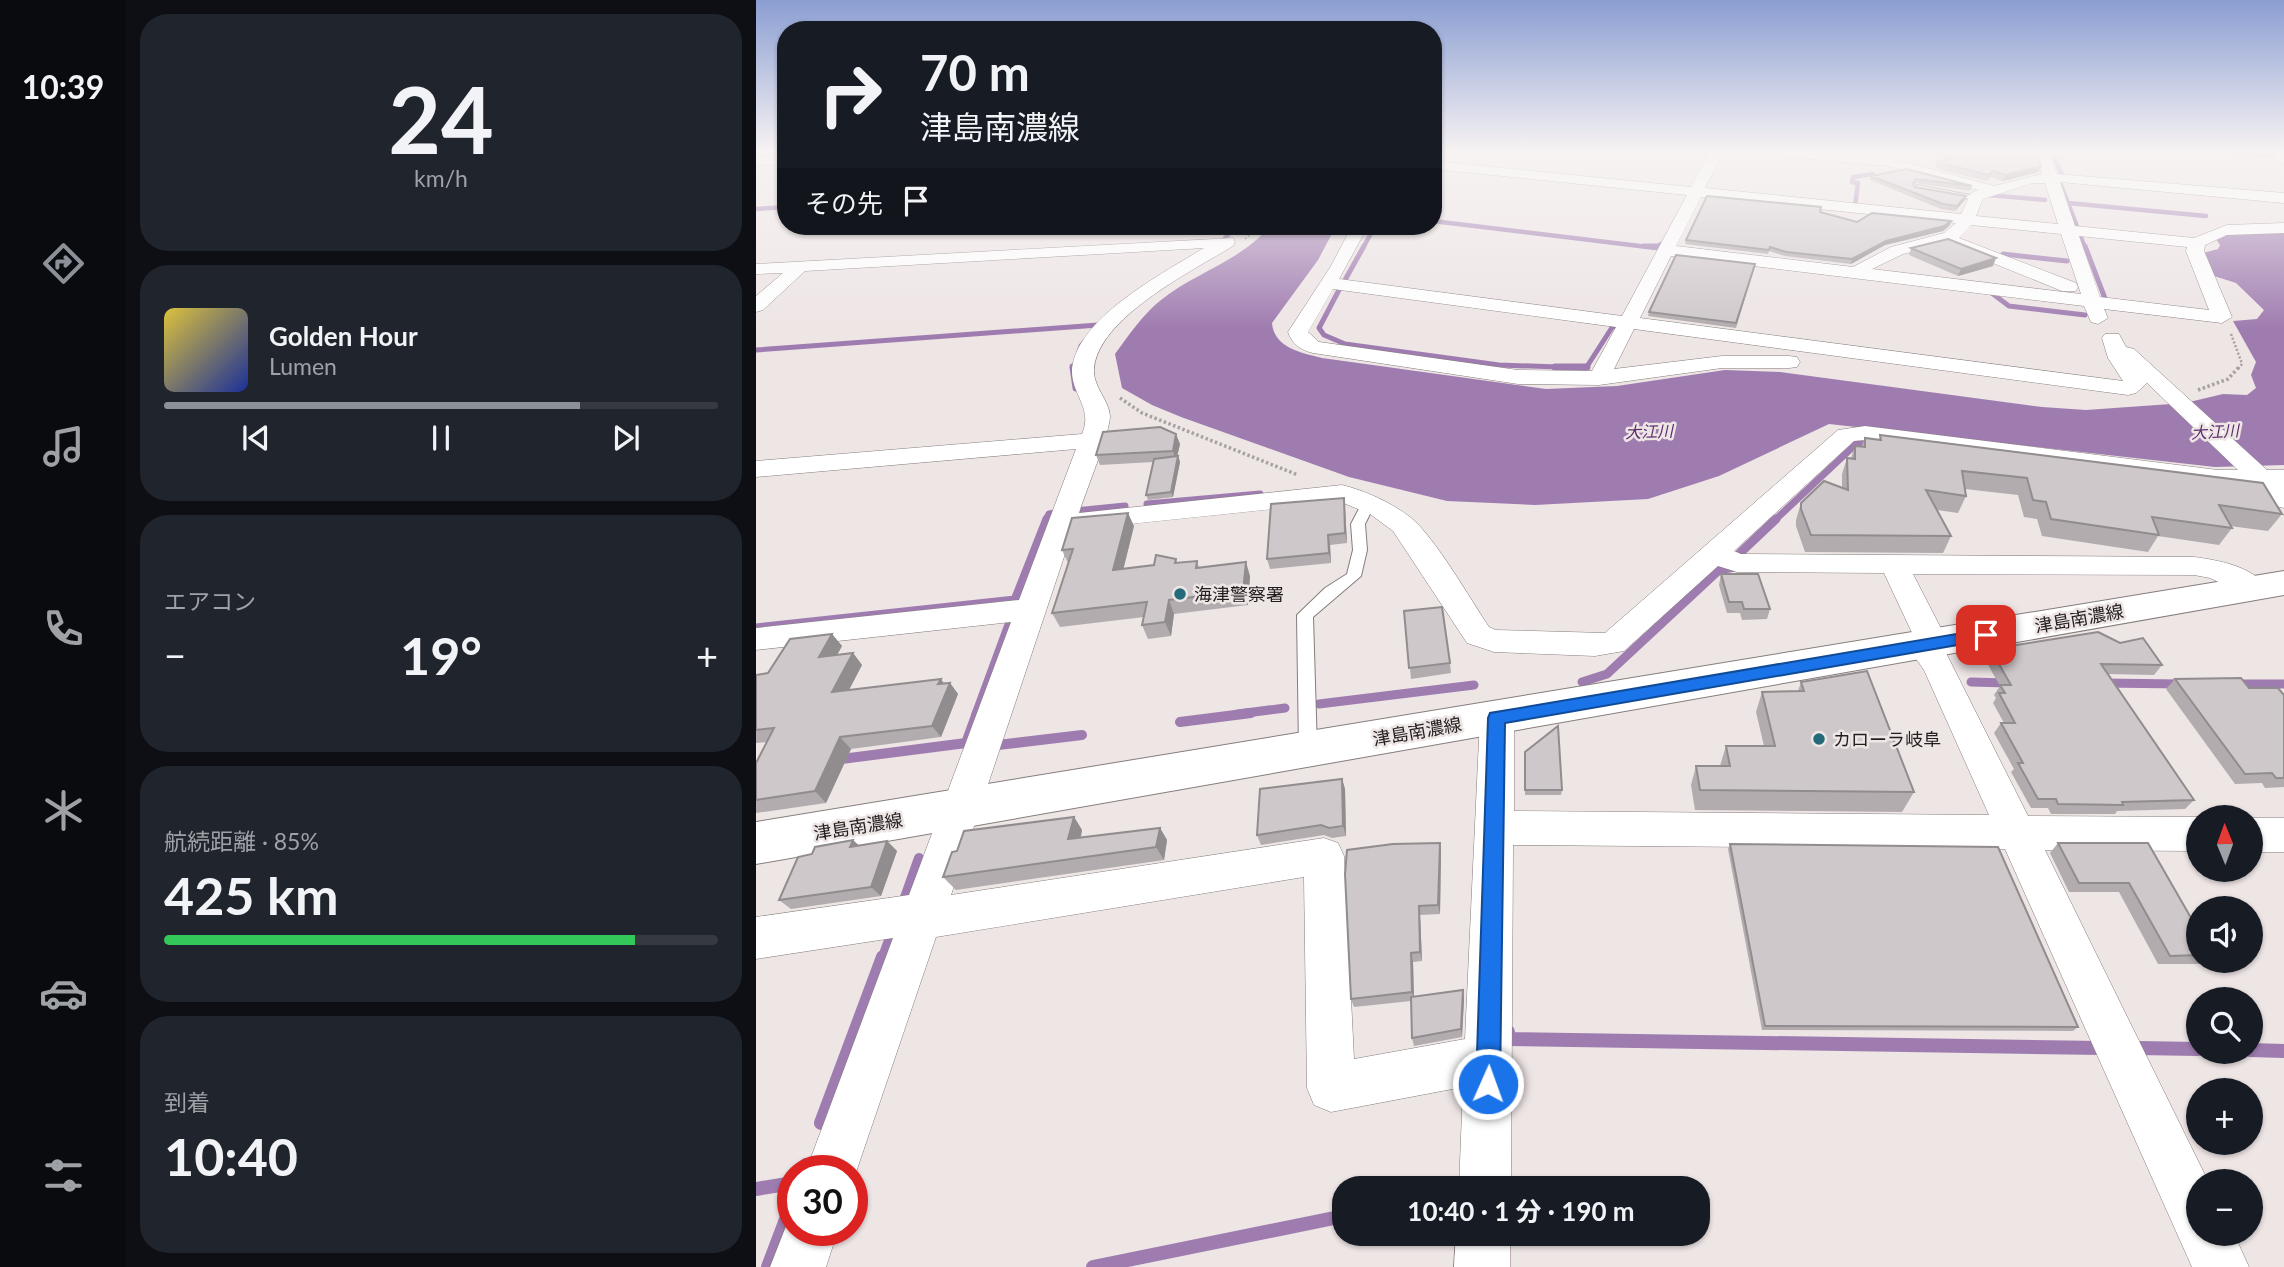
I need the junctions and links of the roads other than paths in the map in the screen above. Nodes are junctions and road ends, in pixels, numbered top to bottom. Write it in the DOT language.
graph roads {
  1 [pos="1686,211"];
  2 [pos="1889,211"];
  3 [pos="1971,211"];
  4 [pos="2061,211"];
  5 [pos="1969,219"];
  6 [pos="2284,228"];
  7 [pos="2066,229"];
  8 [pos="1243,235"];
  9 [pos="1355,235"];
  10 [pos="1948,239"];
  11 [pos="2197,243"];
  12 [pos="1666,250"];
  13 [pos="801,267"];
  14 [pos="756,269"];
  15 [pos="1859,273"];
  16 [pos="1327,283"];
  17 [pos="2090,296"];
  18 [pos="756,306"];
  19 [pos="1628,323"];
  20 [pos="2112,338"];
  21 [pos="1599,378"];
  22 [pos="2136,383"];
  23 [pos="1091,440"];
  24 [pos="756,469"];
  25 [pos="2267,477"];
  26 [pos="2284,500"];
  27 [pos="1368,504"];
  28 [pos="1062,523"];
  29 [pos="1716,554"];
  30 [pos="1894,564"];
  31 [pos="2268,585"];
  32 [pos="1032,609"];
  33 [pos="756,639"];
  34 [pos="1928,645"];
  35 [pos="1497,718"];
  36 [pos="1308,750"];
  37 [pos="961,809"];
  38 [pos="1494,828"];
  39 [pos="2016,832"];
  40 [pos="2186,834"];
  41 [pos="2263,835"];
  42 [pos="2284,835"];
  43 [pos="756,843"];
  44 [pos="923,916"];
  45 [pos="756,938"];
  46 [pos="1489,1058"];
  47 [pos="838,1155"];
  48 [pos="1485,1176"];
  49 [pos="2186,1193"];
  50 [pos="805,1246"];
  51 [pos="1483,1246"];
  52 [pos="2211,1246"];
  53 [pos="798,1267"];
  54 [pos="1482,1267"];
  55 [pos="2221,1267"];
  1 -- 12 [label="street"];
  2 -- 5 [label="street"];
  3 -- 5 [label="street"];
  4 -- 7 [label="street"];
  5 -- 7 [label="street"];
  5 -- 10 [label="street"];
  6 -- 11 [label="street"];
  7 -- 11 [label="street"];
  7 -- 17 [label="street"];
  8 -- 13 [label="street"];
  8 -- 23 [label="street"];
  9 -- 16 [label="street"];
  10 -- 15 [label="street"];
  10 -- 17 [label="street"];
  11 -- 17 [label="street"];
  12 -- 15 [label="street"];
  12 -- 19 [label="street"];
  13 -- 14 [label="street"];
  13 -- 18 [label="street"];
  15 -- 17 [label="street"];
  16 -- 19 [label="street"];
  16 -- 21 [label="street"];
  17 -- 20 [label="street"];
  19 -- 21 [label="street"];
  19 -- 22 [label="street"];
  20 -- 22 [label="street"];
  20 -- 25 [label="street"];
  21 -- 22 [label="street"];
  23 -- 24 [label="street"];
  23 -- 28 [label="street"];
  25 -- 26 [label="street"];
  25 -- 29 [label="street"];
  27 -- 28 [label="street"];
  27 -- 29 [label="street"];
  27 -- 36 [label="lane"];
  28 -- 32 [label="street"];
  29 -- 30 [label="street"];
  30 -- 31 [label="street"];
  30 -- 34 [label="street"];
  31 -- 34 [label="main road, 津島南濃線"];
  32 -- 33 [label="street"];
  32 -- 37 [label="street"];
  34 -- 35 [label="main road, 津島南濃線"];
  34 -- 39 [label="street"];
  35 -- 36 [label="main road, 津島南濃線"];
  35 -- 38 [label="street"];
  36 -- 37 [label="main road, 津島南濃線"];
  37 -- 43 [label="main road, 津島南濃線"];
  37 -- 44 [label="street"];
  38 -- 39 [label="street"];
  38 -- 46 [label="street"];
  39 -- 40 [label="street"];
  39 -- 49 [label="street"];
  41 -- 42 [label="street"];
  44 -- 45 [label="street"];
  44 -- 46 [label="street"];
  44 -- 47 [label="street"];
  46 -- 48 [label="street"];
  50 -- 53 [label="street"];
  51 -- 54 [label="street"];
  52 -- 55 [label="street"];
}
